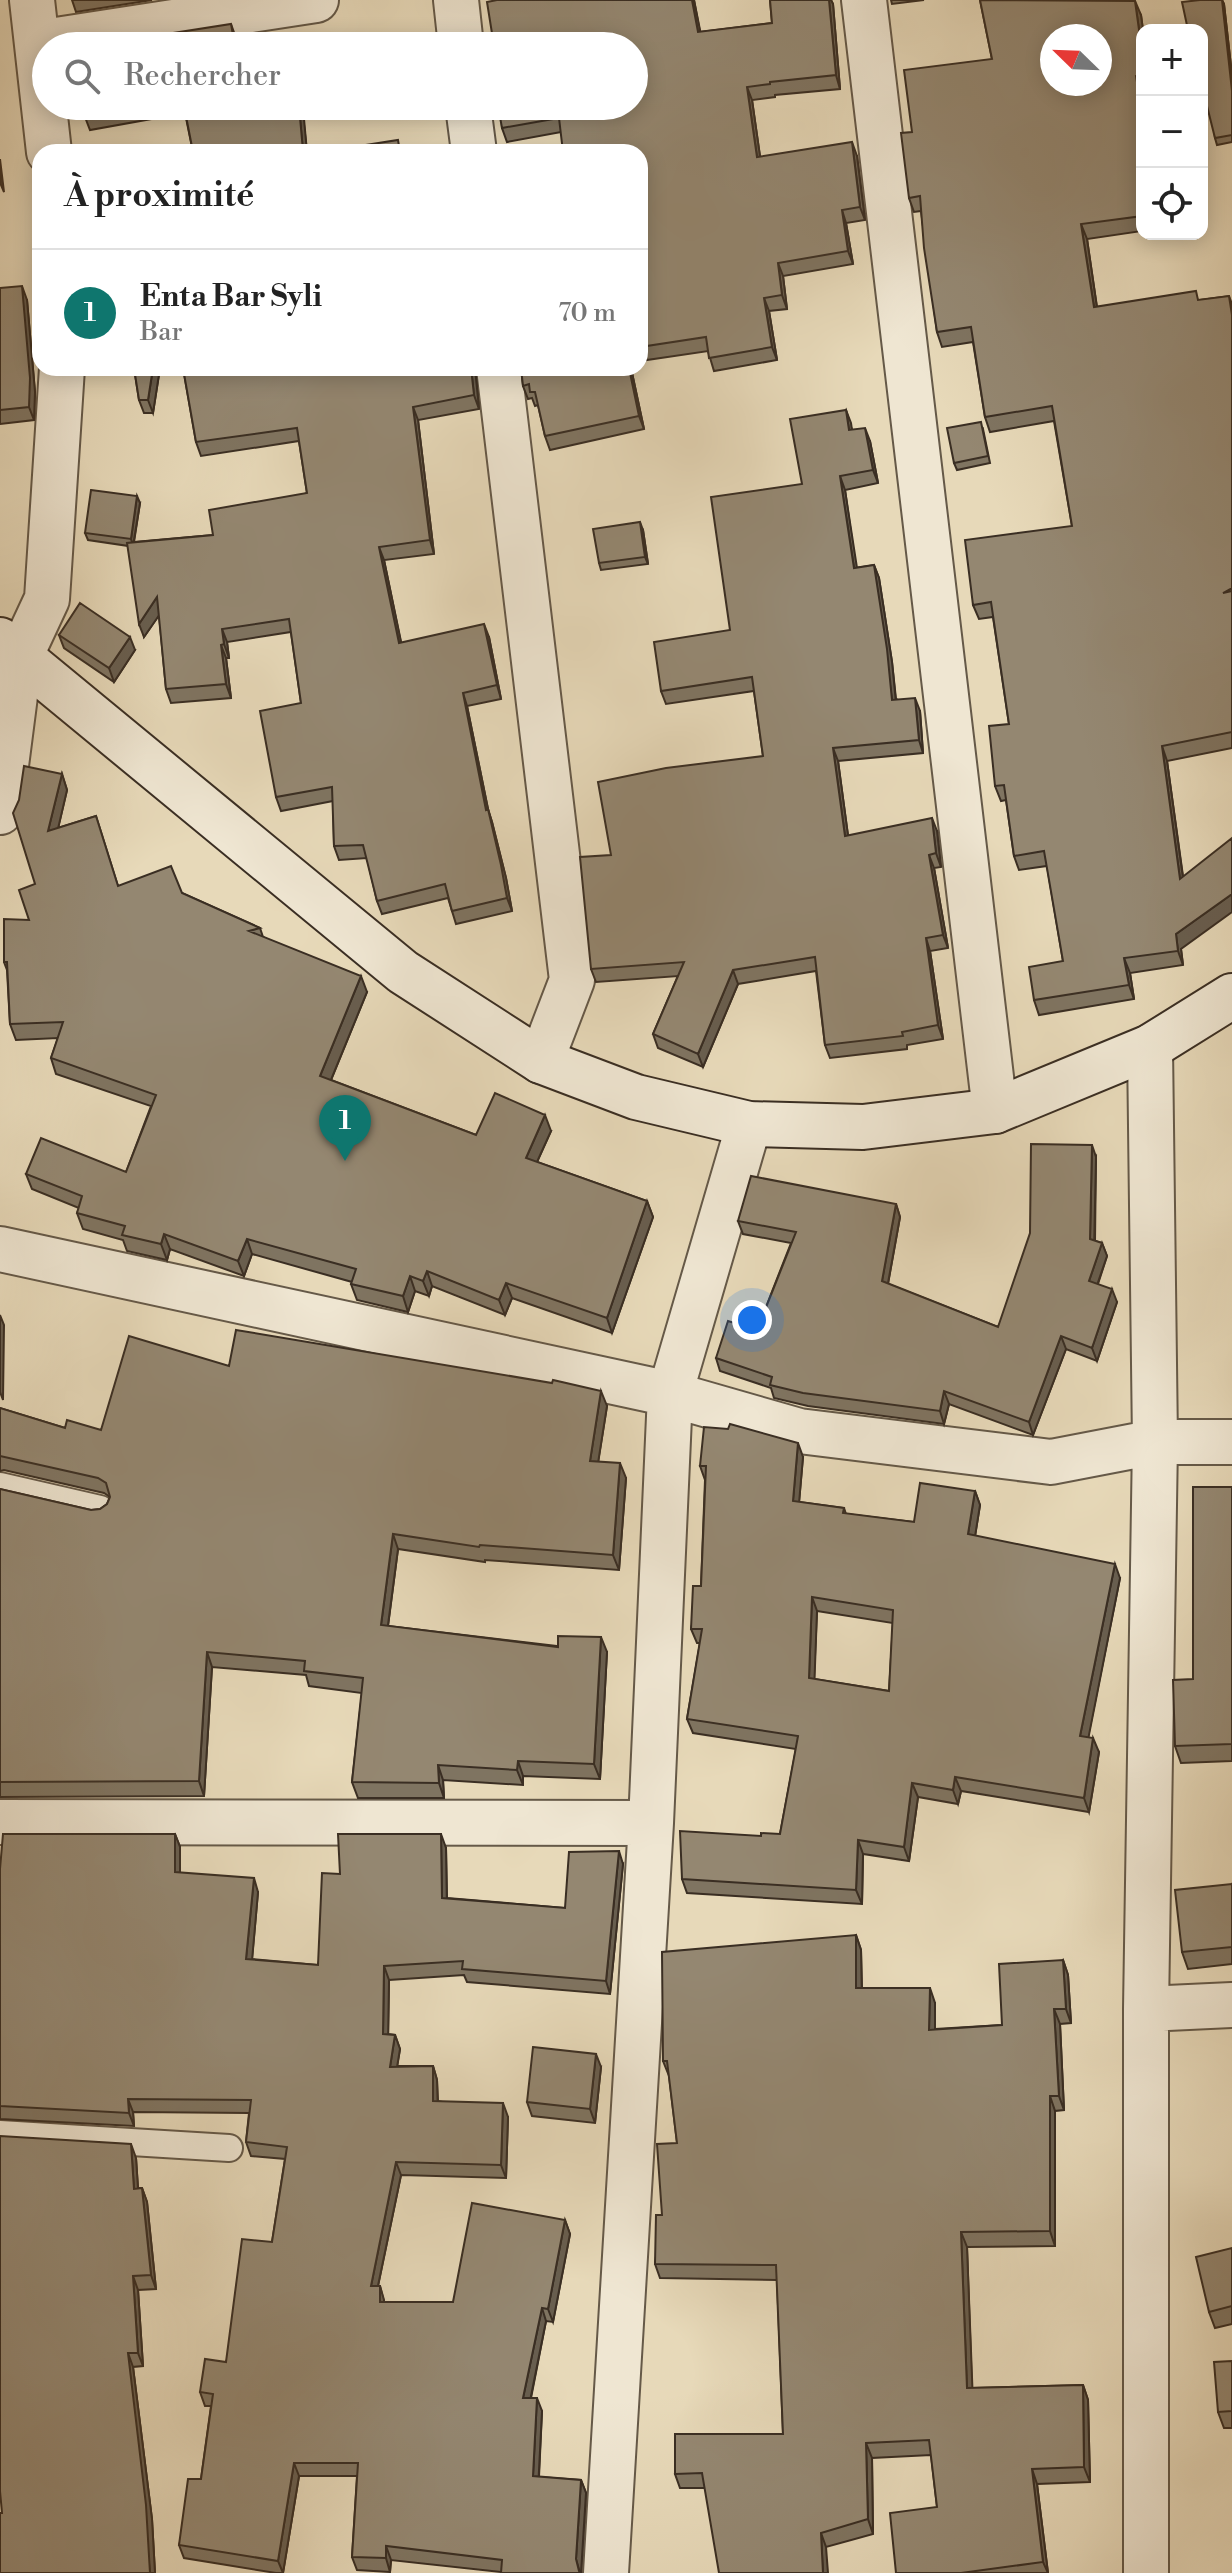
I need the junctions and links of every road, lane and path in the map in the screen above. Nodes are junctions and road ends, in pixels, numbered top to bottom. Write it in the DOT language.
graph roads {
  1 [pos="32,0"];
  2 [pos="316,0"];
  3 [pos="456,0"];
  4 [pos="864,0"];
  5 [pos="36,32"];
  6 [pos="108,32"];
  7 [pos="459,32"];
  8 [pos="45,120"];
  9 [pos="470,120"];
  10 [pos="48,144"];
  11 [pos="473,144"];
  12 [pos="61,376"];
  13 [pos="500,376"];
  14 [pos="10,649"];
  15 [pos="5,731"];
  16 [pos="0,812"];
  17 [pos="1232,996"];
  18 [pos="1150,1047"];
  19 [pos="541,1061"];
  20 [pos="995,1111"];
  21 [pos="749,1124"];
  22 [pos="0,1249"];
  23 [pos="670,1394"];
  24 [pos="1155,1442"];
  25 [pos="1232,1442"];
  26 [pos="0,1486"];
  27 [pos="100,1509"];
  28 [pos="0,1822"];
  29 [pos="651,1823"];
  30 [pos="1232,2005"];
  31 [pos="1146,2009"];
  32 [pos="0,2134"];
  33 [pos="229,2148"];
  34 [pos="606,2573"];
  35 [pos="1146,2573"];
  1 -- 5 [label="street"];
  2 -- 6 [label="street"];
  3 -- 7 [label="street"];
  4 -- 20 [label="street"];
  8 -- 10 [label="street"];
  9 -- 11 [label="street"];
  12 -- 14 [label="street"];
  13 -- 19 [label="street"];
  14 -- 15 [label="street"];
  14 -- 19 [label="street"];
  15 -- 16 [label="street"];
  17 -- 18 [label="street"];
  18 -- 20 [label="street"];
  18 -- 24 [label="street"];
  19 -- 21 [label="street"];
  20 -- 21 [label="street"];
  21 -- 23 [label="street"];
  22 -- 23 [label="street"];
  23 -- 24 [label="street"];
  23 -- 29 [label="street"];
  24 -- 25 [label="street"];
  24 -- 31 [label="street"];
  26 -- 27 [label="lane"];
  28 -- 29 [label="street"];
  29 -- 34 [label="street"];
  30 -- 31 [label="street"];
  31 -- 35 [label="street"];
  32 -- 33 [label="lane"];
}
